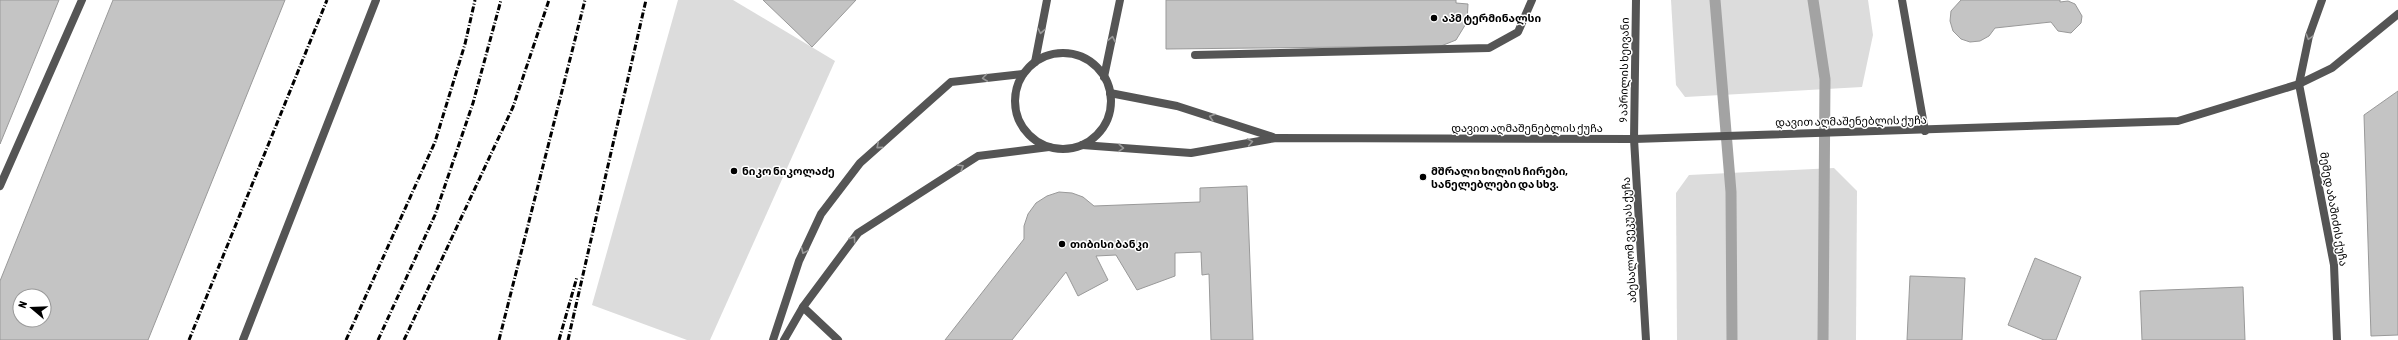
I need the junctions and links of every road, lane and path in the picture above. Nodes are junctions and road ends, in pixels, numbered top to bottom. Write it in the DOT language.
graph roads {
  1 [pos="82,0"];
  2 [pos="376,0"];
  3 [pos="1047,0"];
  4 [pos="1120,0"];
  5 [pos="1532,0"];
  6 [pos="1636,0"];
  7 [pos="1902,0"];
  8 [pos="2322,0"];
  9 [pos="2398,14"];
  10 [pos="1195,55"];
  11 [pos="1035,62"];
  12 [pos="1023,74"];
  13 [pos="1104,77"];
  14 [pos="2299,84"];
  15 [pos="1110,93"];
  16 [pos="1925,131"];
  17 [pos="1276,138"];
  18 [pos="1634,139"];
  19 [pos="1082,145"];
  20 [pos="1049,147"];
  21 [pos="0,186"];
  22 [pos="803,307"];
  23 [pos="243,340"];
  24 [pos="772,340"];
  25 [pos="784,340"];
  26 [pos="838,340"];
  27 [pos="1646,340"];
  28 [pos="2338,340"];
  1 -- 21 [label="street"];
  2 -- 23 [label="street"];
  3 -- 11 [label="street, one-way"];
  13 -- 4 [label="street, one-way"];
  5 -- 10 [label="street"];
  6 -- 18 [label="street, 9 აპრილის ხეივანი"];
  7 -- 16 [label="street"];
  8 -- 14 [label="street, one-way"];
  9 -- 14 [label="street, დავით აღმაშენებლის ქუჩა"];
  11 -- 12 [label="street"];
  11 -- 13 [label="street"];
  12 -- 20 [label="street"];
  12 -- 24 [label="street, one-way"];
  13 -- 15 [label="street"];
  14 -- 16 [label="street, დავით აღმაშენებლის ქუჩა"];
  14 -- 28 [label="street, მემედ აბაშიძის ქუჩა"];
  17 -- 15 [label="street, დავით აღმაშენებლის ქუჩა, one-way"];
  15 -- 19 [label="street"];
  16 -- 18 [label="street, დავით აღმაშენებლის ქუჩა"];
  17 -- 18 [label="street, დავით აღმაშენებლის ქუჩა"];
  19 -- 17 [label="street, დავით აღმაშენებლის ქუჩა, one-way"];
  18 -- 27 [label="street, აბესალომ ვეკუას ქუჩა"];
  19 -- 20 [label="street"];
  22 -- 20 [label="street, one-way"];
  22 -- 25 [label="street"];
  22 -- 26 [label="street"];
}
